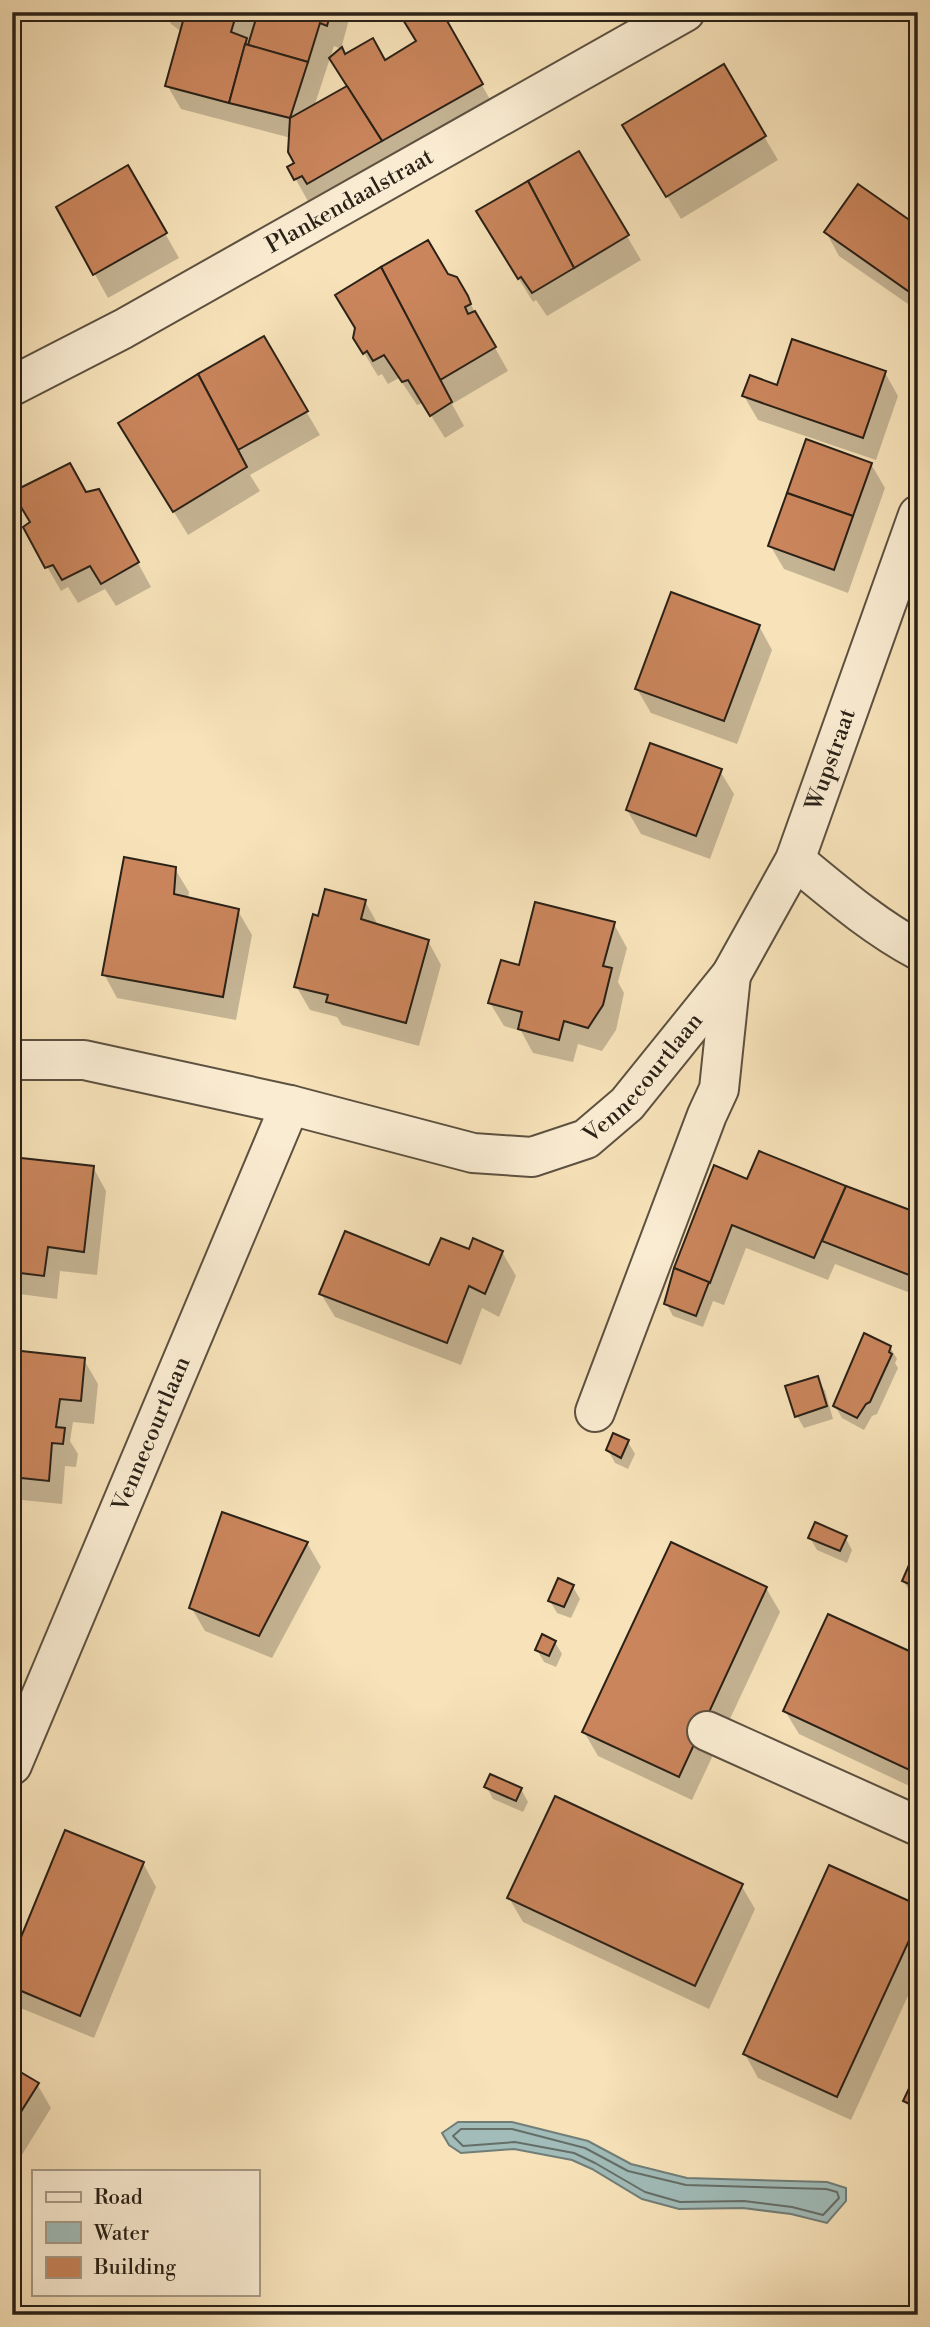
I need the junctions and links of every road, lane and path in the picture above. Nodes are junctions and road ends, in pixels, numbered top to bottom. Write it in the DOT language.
graph roads {
  1 [pos="685,12"];
  2 [pos="12,386"];
  3 [pos="918,515"];
  4 [pos="795,860"];
  5 [pos="918,950"];
  6 [pos="731,975"];
  7 [pos="12,1060"];
  8 [pos="290,1105"];
  9 [pos="595,1412"];
  10 [pos="707,1731"];
  11 [pos="12,1765"];
  12 [pos="918,1826"];
  1 -- 2 [label="street, Plankendaalstraat"];
  3 -- 4 [label="street, Wupstraat"];
  4 -- 5 [label="street"];
  4 -- 6 [label="street, Vennecourtlaan"];
  6 -- 8 [label="street, Vennecourtlaan"];
  6 -- 9 [label="street, Vennecourtlaan"];
  7 -- 8 [label="street, Vennecourtlaan"];
  8 -- 11 [label="street, Vennecourtlaan"];
  10 -- 12 [label="street"];
}
